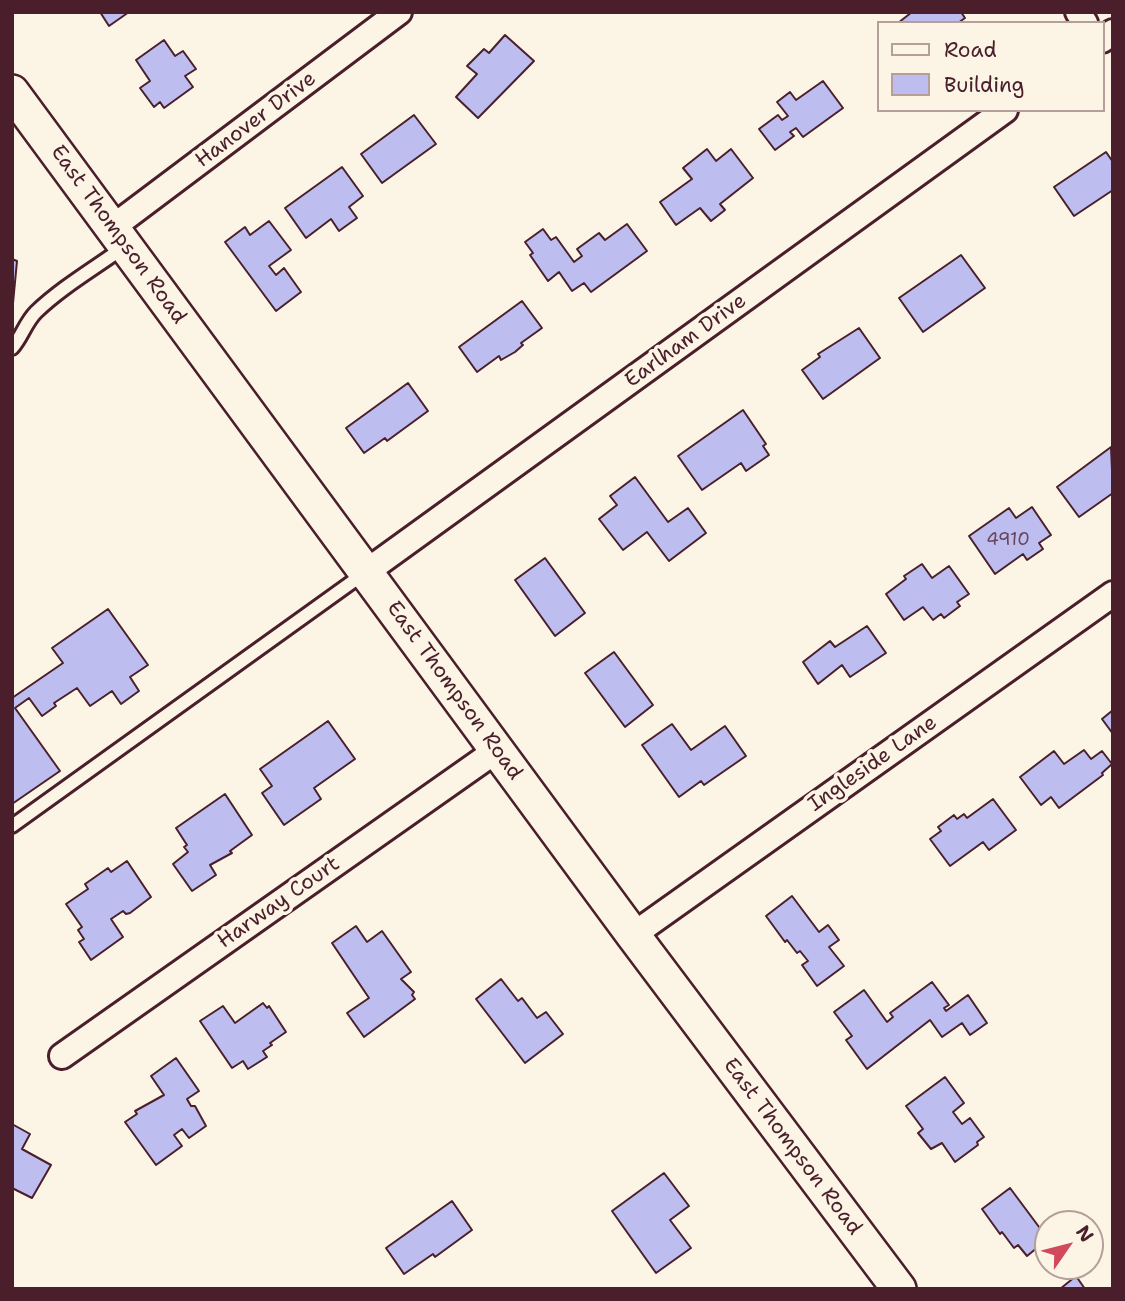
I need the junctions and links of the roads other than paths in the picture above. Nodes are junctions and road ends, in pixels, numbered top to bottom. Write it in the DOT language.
graph roads {
  1 [pos="399,12"];
  2 [pos="15,102"];
  3 [pos="1002,112"];
  4 [pos="119,236"];
  5 [pos="12,348"];
  6 [pos="366,572"];
  7 [pos="1113,594"];
  8 [pos="497,750"];
  9 [pos="12,826"];
  10 [pos="633,934"];
  11 [pos="62,1056"];
  12 [pos="898,1289"];
  1 -- 4 [label="street, Hanover Drive"];
  2 -- 4 [label="main road, East Thompson Road"];
  3 -- 6 [label="street, Earlham Drive"];
  4 -- 5 [label="lane"];
  4 -- 6 [label="main road, East Thompson Road"];
  6 -- 8 [label="main road, East Thompson Road"];
  6 -- 9 [label="lane"];
  7 -- 10 [label="street, Ingleside Lane"];
  8 -- 10 [label="main road, East Thompson Road"];
  8 -- 11 [label="street, Harway Court"];
  10 -- 12 [label="main road, East Thompson Road"];
}
